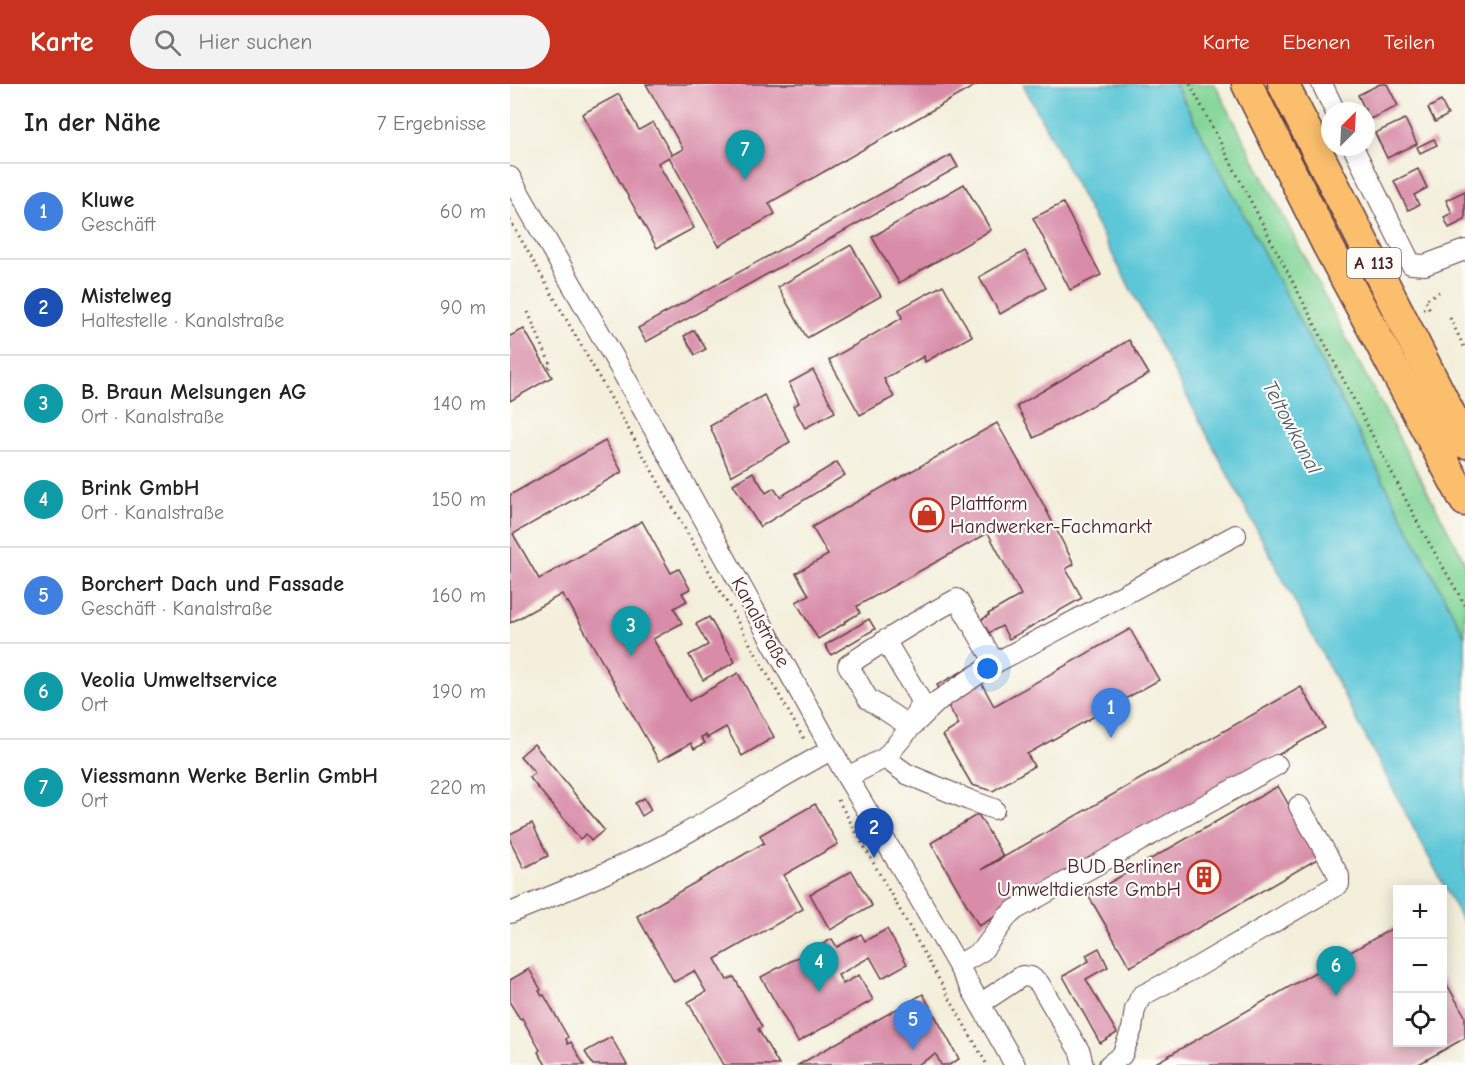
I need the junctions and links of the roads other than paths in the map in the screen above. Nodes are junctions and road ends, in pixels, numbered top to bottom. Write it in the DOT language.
graph roads {
  1 [pos="1247,84"];
  2 [pos="1283,84"];
  3 [pos="1322,84"];
  4 [pos="1331,102"];
  5 [pos="1357,156"];
  6 [pos="510,177"];
  7 [pos="1465,250"];
  8 [pos="1465,443"];
  9 [pos="1465,501"];
  10 [pos="1236,535"];
  11 [pos="885,640"];
  12 [pos="995,663"];
  13 [pos="911,727"];
  14 [pos="831,750"];
  15 [pos="885,758"];
  16 [pos="1277,765"];
  17 [pos="847,777"];
  18 [pos="1299,806"];
  19 [pos="994,808"];
  20 [pos="510,913"];
  21 [pos="958,965"];
  22 [pos="980,1004"];
  23 [pos="1015,1065"];
  24 [pos="1084,1065"];
  25 [pos="1109,1065"];
  1 -- 9 [label="highway, A 113"];
  2 -- 8 [label="highway, A 113"];
  3 -- 4 [label="street"];
  5 -- 7 [label="street"];
  6 -- 14 [label="street, Kanalstraße"];
  10 -- 12 [label="street"];
  11 -- 12 [label="street"];
  11 -- 13 [label="street"];
  11 -- 13 [label="street"];
  12 -- 13 [label="street"];
  13 -- 15 [label="street"];
  14 -- 17 [label="street, Kanalstraße"];
  14 -- 20 [label="street"];
  15 -- 17 [label="street"];
  15 -- 19 [label="street"];
  16 -- 21 [label="street"];
  17 -- 21 [label="street, Kanalstraße"];
  18 -- 25 [label="street"];
  21 -- 22 [label="street, Kanalstraße"];
  22 -- 23 [label="street, Kanalstraße"];
  22 -- 24 [label="street"];
}
